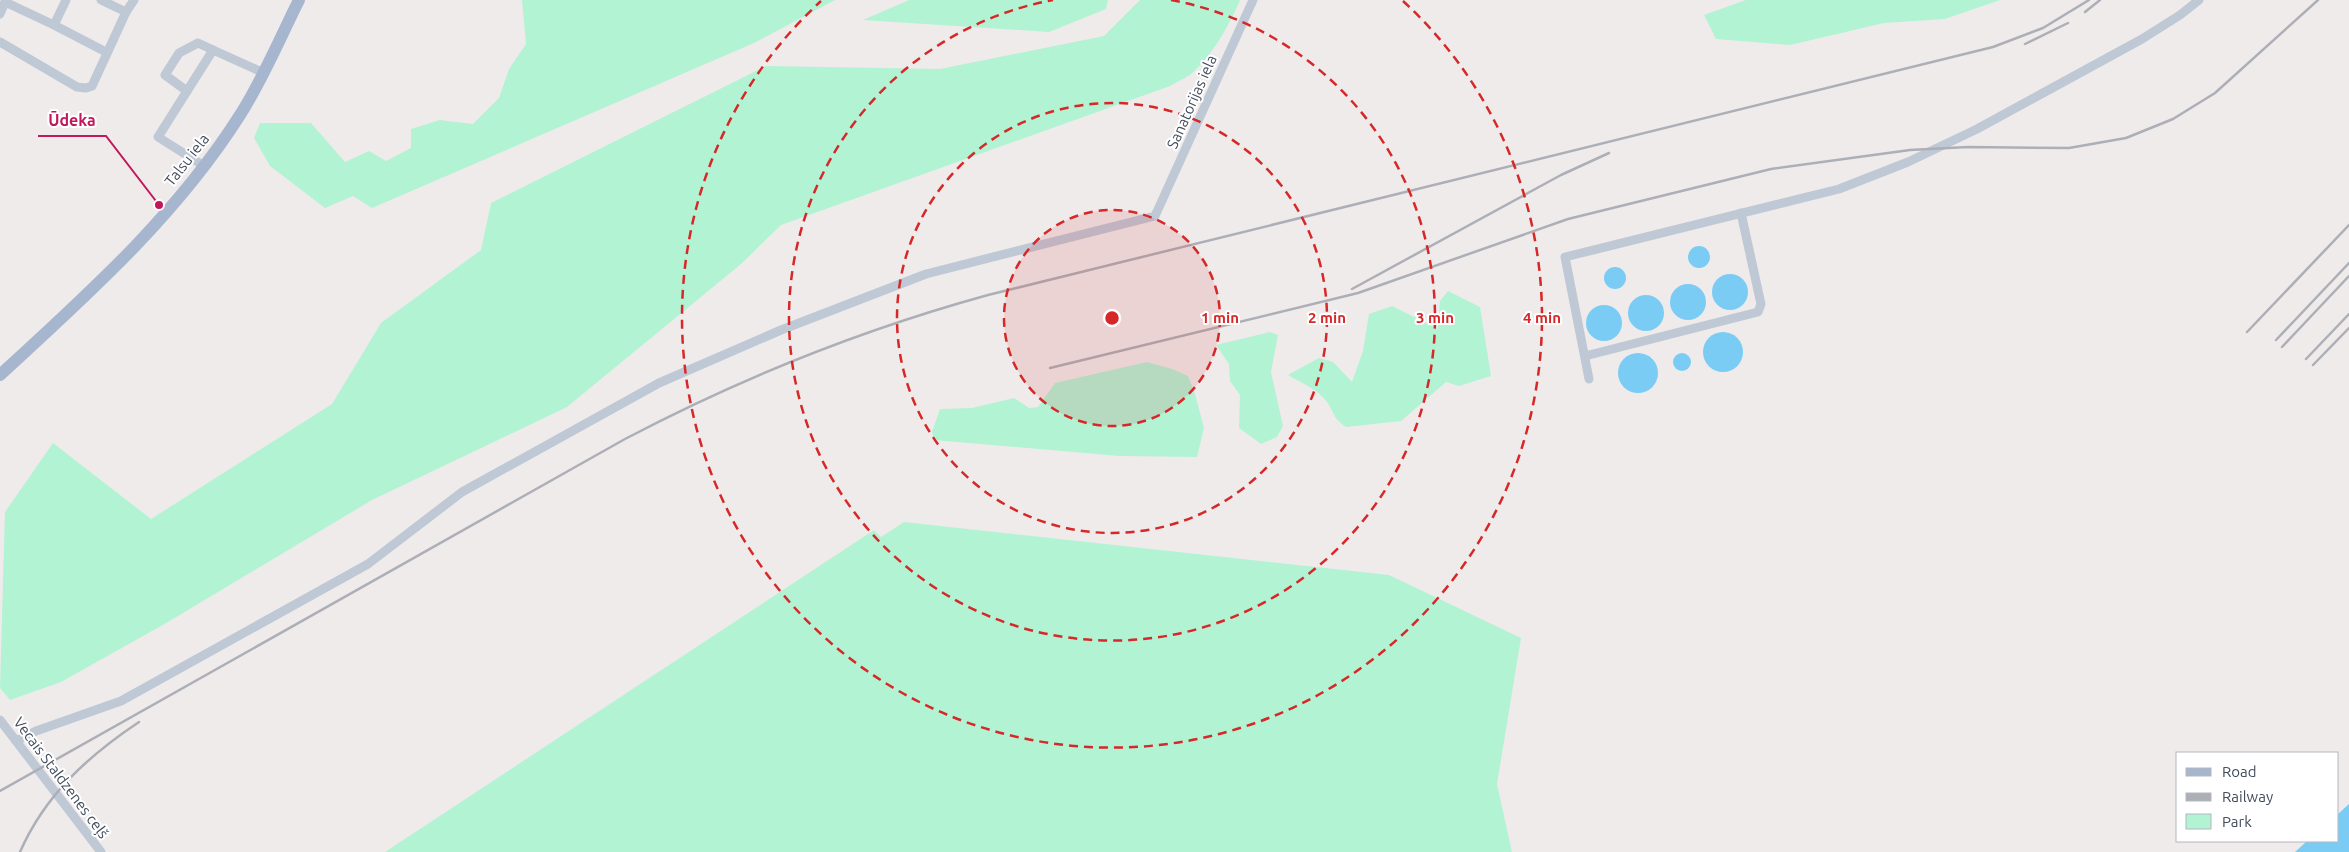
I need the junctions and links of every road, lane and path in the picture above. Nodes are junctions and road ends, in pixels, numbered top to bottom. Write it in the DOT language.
graph roads {
  1 [pos="66,0"];
  2 [pos="101,0"];
  3 [pos="134,0"];
  4 [pos="299,0"];
  5 [pos="1253,0"];
  6 [pos="2199,0"];
  7 [pos="6,1"];
  8 [pos="126,12"];
  9 [pos="0,14"];
  10 [pos="54,24"];
  11 [pos="0,42"];
  12 [pos="213,50"];
  13 [pos="106,52"];
  14 [pos="264,73"];
  15 [pos="187,91"];
  16 [pos="204,166"];
  17 [pos="1742,213"];
  18 [pos="1585,356"];
  19 [pos="0,375"];
  20 [pos="1589,379"];
  21 [pos="0,720"];
  22 [pos="16,741"];
  23 [pos="101,852"];
  1 -- 10 [label="street"];
  2 -- 8 [label="street"];
  3 -- 8 [label="street"];
  4 -- 14 [label="main road, Talsu iela"];
  5 -- 22 [label="street, Sanatorijas iela"];
  6 -- 17 [label="street"];
  7 -- 9 [label="street"];
  7 -- 10 [label="street"];
  8 -- 13 [label="street"];
  10 -- 13 [label="street"];
  11 -- 13 [label="street"];
  12 -- 14 [label="street"];
  12 -- 15 [label="street"];
  12 -- 15 [label="street"];
  14 -- 16 [label="main road, Talsu iela"];
  15 -- 16 [label="street"];
  16 -- 19 [label="main road, Talsu iela"];
  17 -- 18 [label="street"];
  17 -- 18 [label="street"];
  18 -- 20 [label="street"];
  21 -- 22 [label="street, Vecais Staldzenes ceļš"];
  22 -- 23 [label="street, Vecais Staldzenes ceļš"];
}
